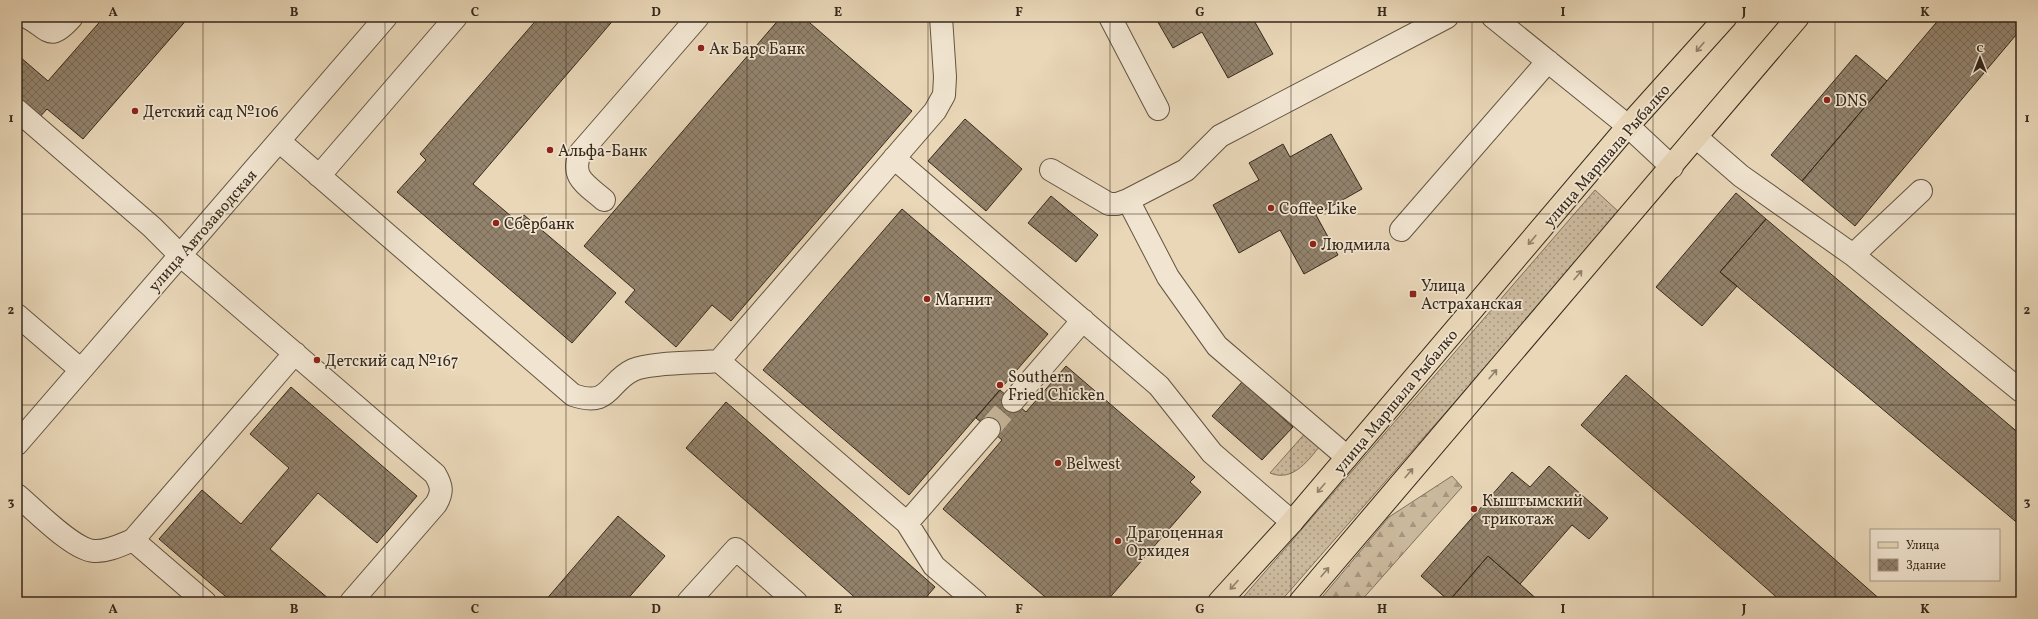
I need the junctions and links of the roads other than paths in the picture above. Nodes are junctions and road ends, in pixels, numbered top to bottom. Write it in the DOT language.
graph roads {
  1 [pos="27,17"];
  2 [pos="72,17"];
  3 [pos="386,17"];
  4 [pos="456,17"];
  5 [pos="698,17"];
  6 [pos="941,17"];
  7 [pos="1110,17"];
  8 [pos="1447,17"];
  9 [pos="1493,17"];
  10 [pos="1726,17"];
  11 [pos="1798,17"];
  12 [pos="1548,61"];
  13 [pos="1158,109"];
  14 [pos="17,110"];
  15 [pos="1628,126"];
  16 [pos="1696,137"];
  17 [pos="279,141"];
  18 [pos="894,158"];
  19 [pos="1672,167"];
  20 [pos="1051,170"];
  21 [pos="319,176"];
  22 [pos="1920,191"];
  23 [pos="604,200"];
  24 [pos="1128,200"];
  25 [pos="1401,230"];
  26 [pos="180,255"];
  27 [pos="1853,255"];
  28 [pos="17,315"];
  29 [pos="1083,320"];
  30 [pos="295,353"];
  31 [pos="719,362"];
  32 [pos="81,370"];
  33 [pos="2021,391"];
  34 [pos="1013,401"];
  35 [pos="989,429"];
  36 [pos="17,444"];
  37 [pos="1347,457"];
  38 [pos="17,495"];
  39 [pos="1292,522"];
  40 [pos="907,523"];
  41 [pos="133,540"];
  42 [pos="205,602"];
  43 [pos="351,602"];
  44 [pos="688,602"];
  45 [pos="796,602"];
  46 [pos="976,602"];
  47 [pos="1219,602"];
  48 [pos="1300,602"];
  1 -- 2 [label="street"];
  3 -- 17 [label="street, улица Автозаводская"];
  4 -- 21 [label="street"];
  5 -- 23 [label="street"];
  6 -- 18 [label="street"];
  7 -- 13 [label="street"];
  8 -- 24 [label="street"];
  9 -- 12 [label="street"];
  10 -- 15 [label="main road, улица Маршала Рыбалко, one-way"];
  11 -- 16 [label="main road"];
  12 -- 15 [label="street"];
  12 -- 25 [label="street"];
  14 -- 26 [label="street"];
  15 -- 19 [label="street"];
  15 -- 37 [label="main road, улица Маршала Рыбалко, one-way"];
  16 -- 19 [label="main road"];
  16 -- 27 [label="street"];
  17 -- 21 [label="street"];
  17 -- 26 [label="street, улица Автозаводская"];
  18 -- 29 [label="street"];
  18 -- 31 [label="street"];
  48 -- 19 [label="main road, one-way"];
  20 -- 24 [label="street"];
  21 -- 31 [label="street"];
  22 -- 27 [label="street"];
  24 -- 37 [label="street"];
  26 -- 30 [label="street"];
  26 -- 32 [label="street, улица Автозаводская"];
  27 -- 33 [label="street"];
  28 -- 32 [label="street"];
  29 -- 34 [label="street"];
  29 -- 39 [label="street"];
  30 -- 41 [label="street"];
  30 -- 43 [label="street"];
  31 -- 40 [label="street"];
  32 -- 36 [label="street, улица Автозаводская"];
  35 -- 40 [label="street"];
  37 -- 39 [label="main road, улица Маршала Рыбалко, one-way"];
  38 -- 41 [label="street"];
  39 -- 47 [label="main road, улица Маршала Рыбалко, one-way"];
  40 -- 46 [label="street"];
  41 -- 42 [label="street"];
  44 -- 45 [label="street"];
}
